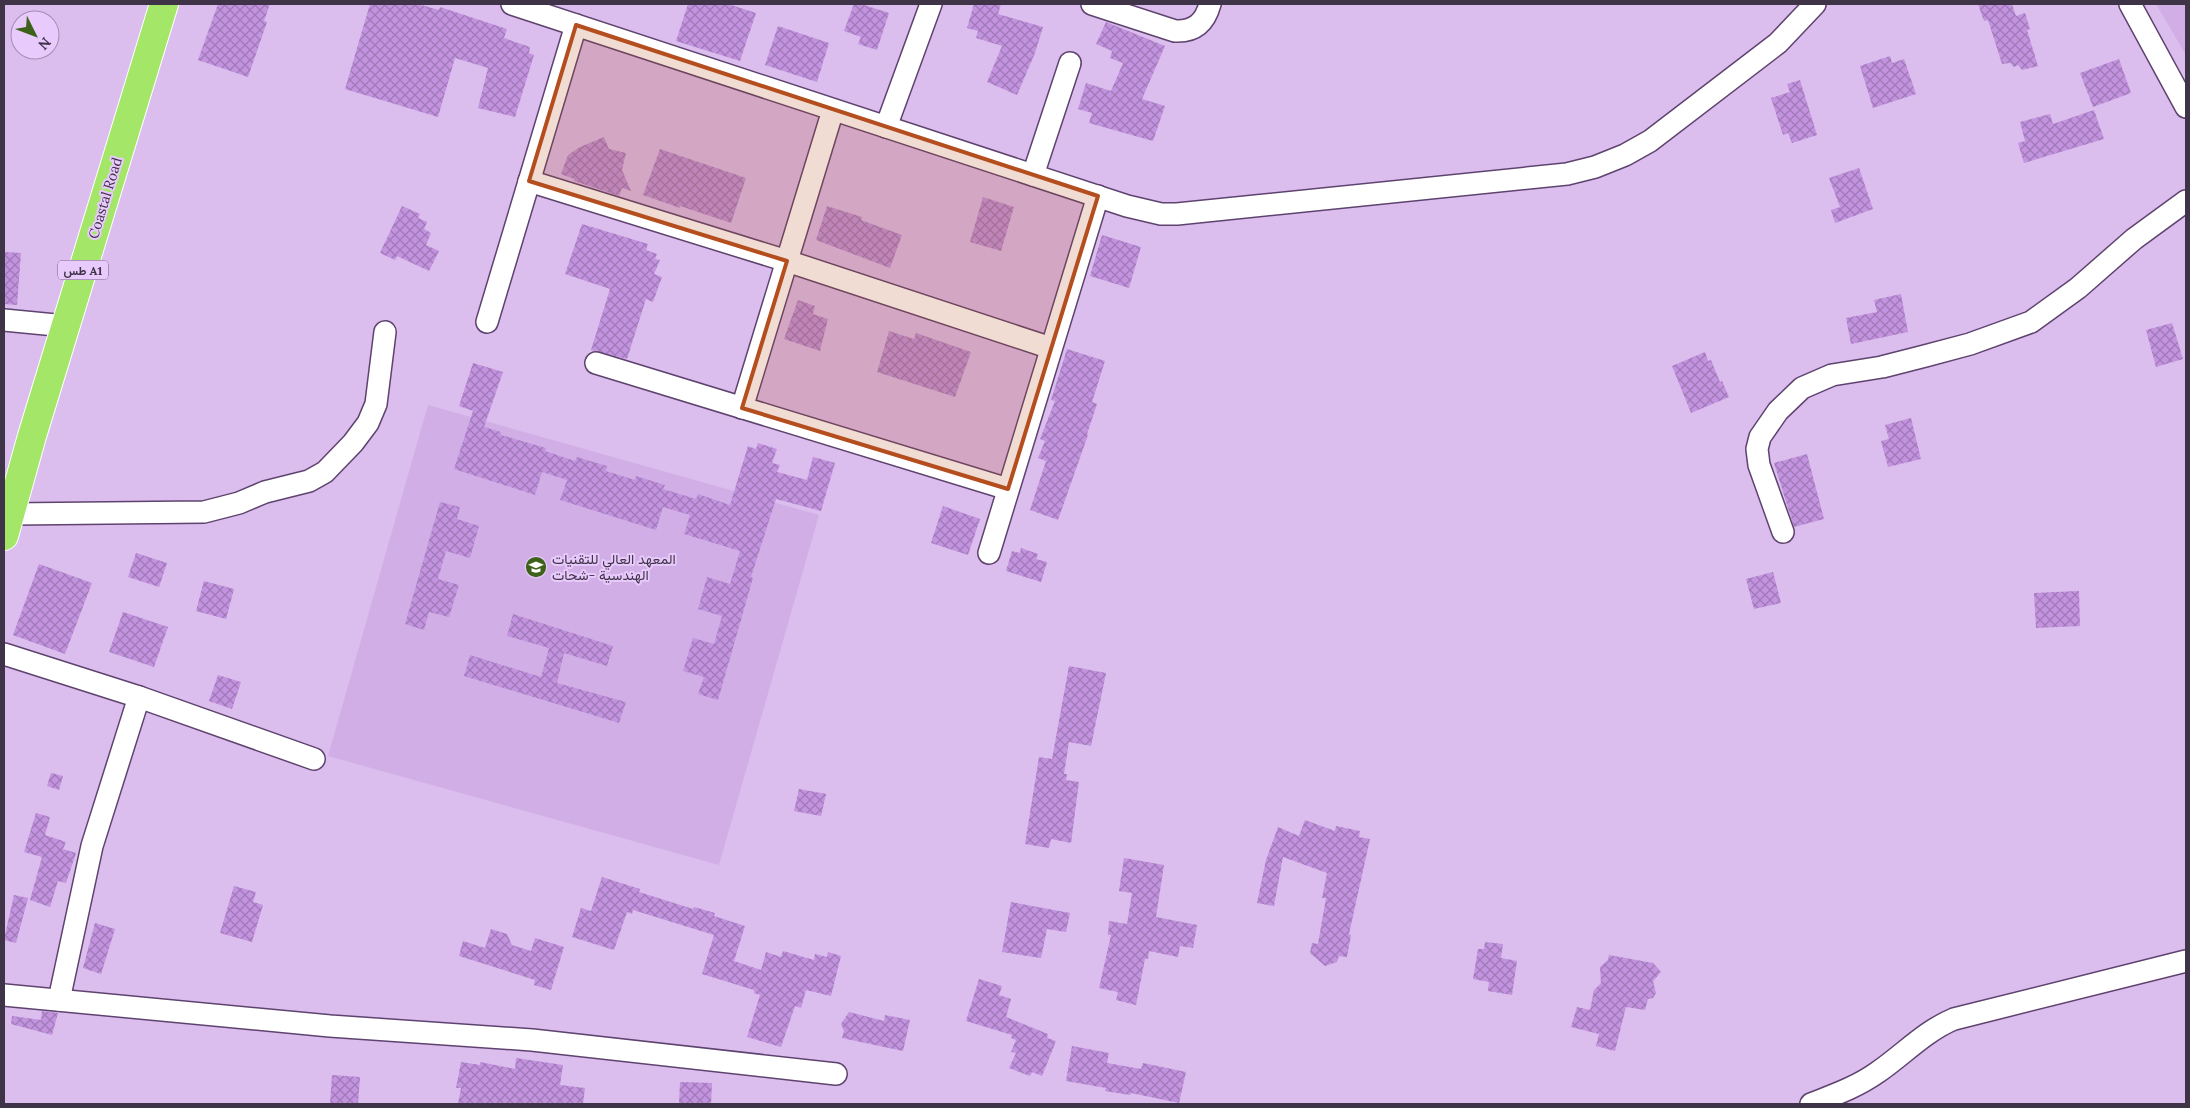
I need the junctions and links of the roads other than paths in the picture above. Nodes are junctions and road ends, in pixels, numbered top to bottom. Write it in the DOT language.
graph roads {
  1 [pos="164,4"];
  2 [pos="512,4"];
  3 [pos="930,4"];
  4 [pos="1092,4"];
  5 [pos="1210,4"];
  6 [pos="1815,4"];
  7 [pos="2130,4"];
  8 [pos="576,25"];
  9 [pos="1070,63"];
  10 [pos="2186,107"];
  11 [pos="834,110"];
  12 [pos="886,127"];
  13 [pos="1033,175"];
  14 [pos="529,181"];
  15 [pos="1098,196"];
  16 [pos="2186,201"];
  17 [pos="787,261"];
  18 [pos="4,320"];
  19 [pos="487,322"];
  20 [pos="66,326"];
  21 [pos="385,332"];
  22 [pos="1051,348"];
  23 [pos="596,363"];
  24 [pos="742,408"];
  25 [pos="1008,490"];
  26 [pos="8,525"];
  27 [pos="1782,532"];
  28 [pos="989,553"];
  29 [pos="4,654"];
  30 [pos="139,697"];
  31 [pos="314,759"];
  32 [pos="2186,961"];
  33 [pos="4,995"];
  34 [pos="59,1000"];
  35 [pos="836,1074"];
  36 [pos="1811,1104"];
  1 -- 20 [label="highway, Coastal Road / طس A1"];
  2 -- 8 [label="street"];
  3 -- 12 [label="street"];
  4 -- 5 [label="street"];
  6 -- 15 [label="street"];
  7 -- 10 [label="street"];
  8 -- 11 [label="street"];
  8 -- 14 [label="street"];
  9 -- 13 [label="street"];
  11 -- 12 [label="street"];
  11 -- 17 [label="street"];
  12 -- 13 [label="street"];
  13 -- 15 [label="street"];
  14 -- 17 [label="street"];
  14 -- 19 [label="street"];
  15 -- 22 [label="street"];
  16 -- 27 [label="street"];
  17 -- 22 [label="street"];
  17 -- 24 [label="street"];
  18 -- 20 [label="street"];
  20 -- 26 [label="highway, Coastal Road / طس A1"];
  21 -- 26 [label="street"];
  22 -- 25 [label="street"];
  23 -- 24 [label="street"];
  24 -- 25 [label="street"];
  25 -- 28 [label="street"];
  29 -- 30 [label="street"];
  30 -- 31 [label="street"];
  30 -- 34 [label="street"];
  32 -- 36 [label="street"];
  33 -- 34 [label="street"];
  34 -- 35 [label="street"];
}
